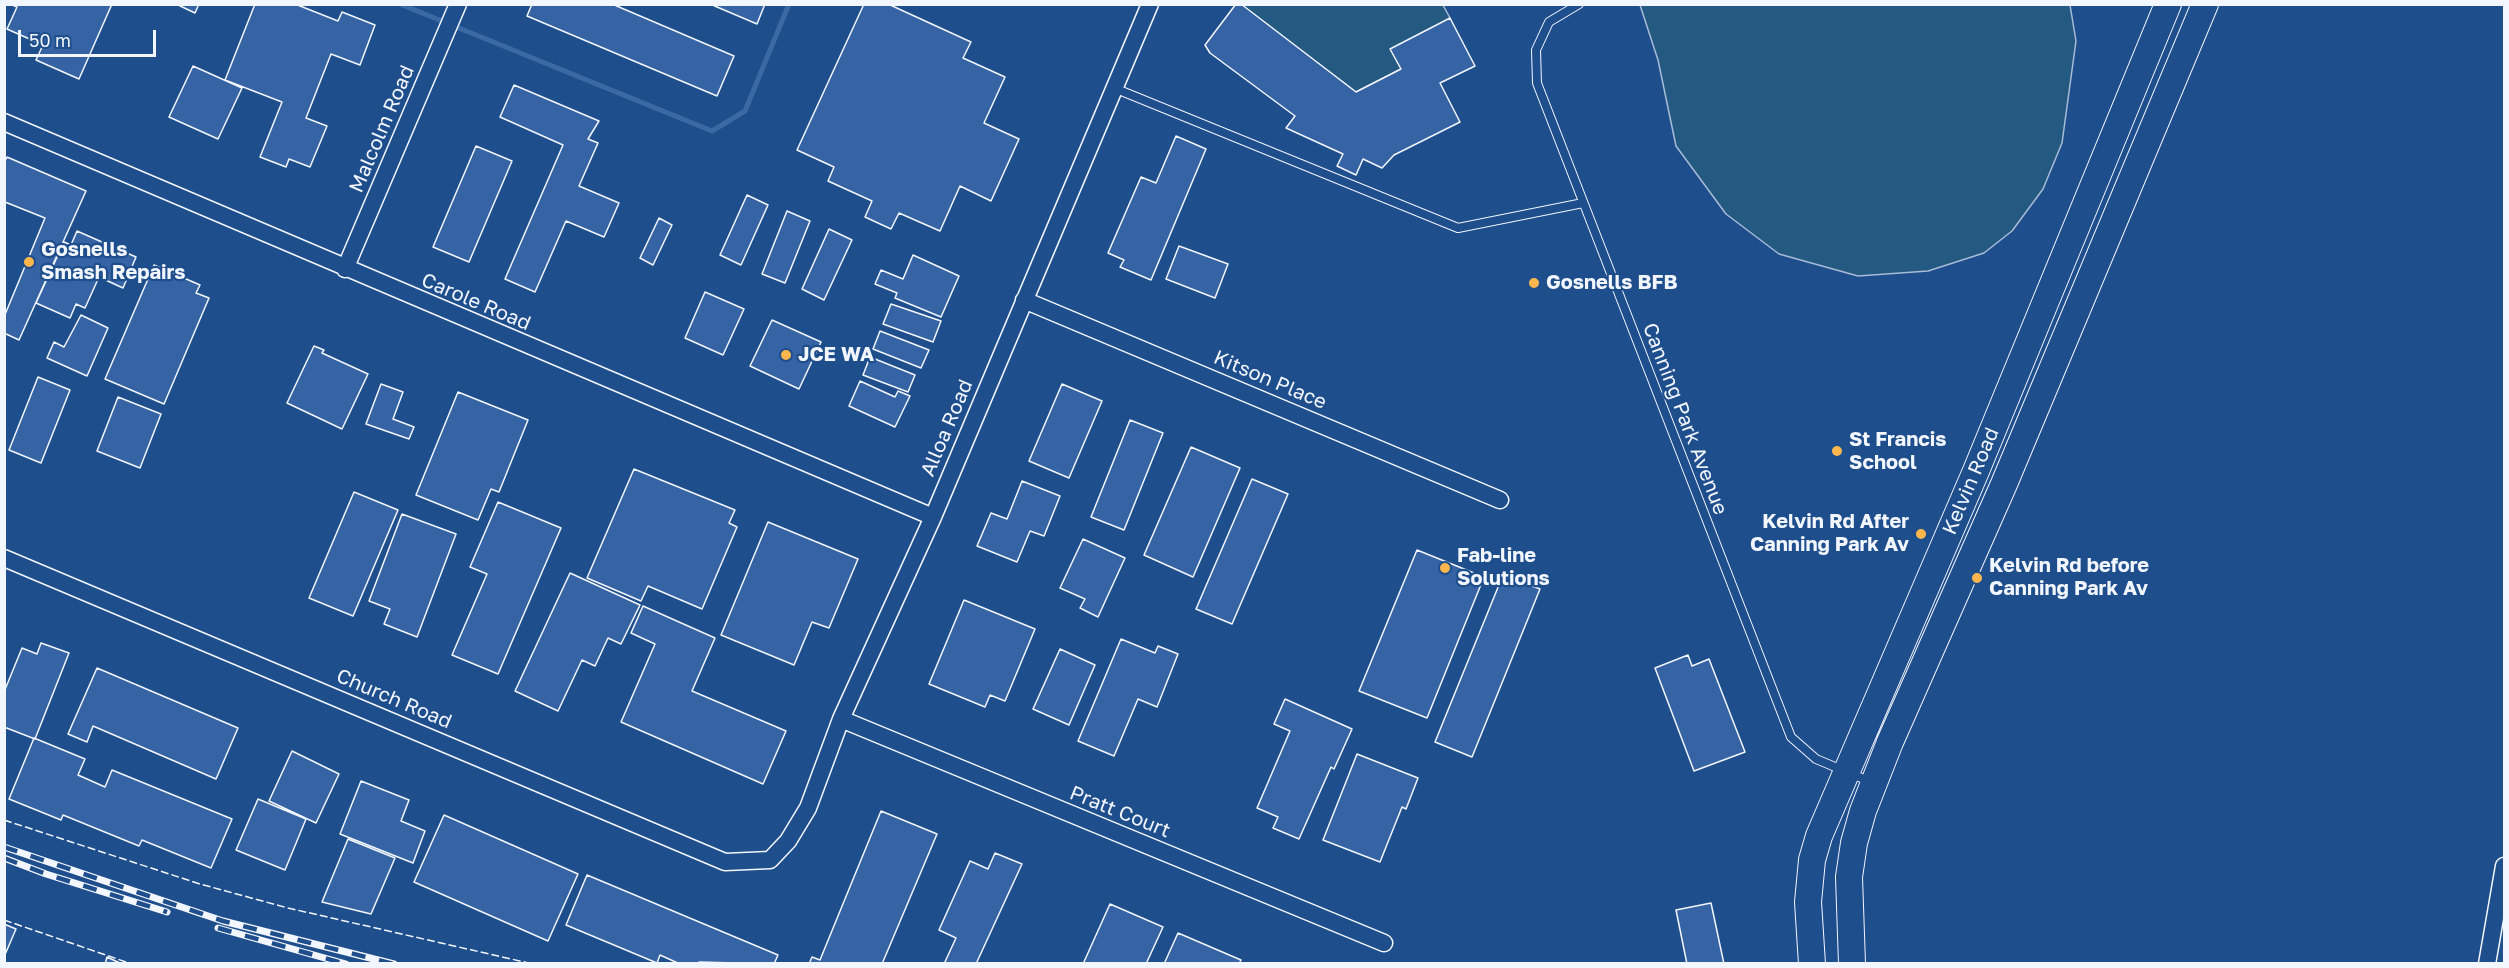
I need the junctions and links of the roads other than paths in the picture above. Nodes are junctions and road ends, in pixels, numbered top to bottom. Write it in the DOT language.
graph roads {
  1 [pos="1150,4"];
  2 [pos="1579,4"];
  3 [pos="2168,4"];
  4 [pos="2205,4"];
  5 [pos="456,8"];
  6 [pos="1114,88"];
  7 [pos="4,122"];
  8 [pos="1583,203"];
  9 [pos="345,269"];
  10 [pos="1024,300"];
  11 [pos="1976,471"];
  12 [pos="2004,484"];
  13 [pos="1500,500"];
  14 [pos="933,517"];
  15 [pos="4,558"];
  16 [pos="841,719"];
  17 [pos="1847,771"];
  18 [pos="1874,783"];
  19 [pos="770,860"];
  20 [pos="2505,866"];
  21 [pos="1384,943"];
  22 [pos="1812,963"];
  23 [pos="1852,963"];
  24 [pos="2487,963"];
  1 -- 6 [label="street, Alloa Road"];
  2 -- 8 [label="lane, Canning Park Avenue"];
  3 -- 11 [label="main road, Kelvin Road"];
  4 -- 12 [label="main road, Kelvin Road"];
  5 -- 9 [label="street, Malcolm Road"];
  6 -- 8 [label="lane"];
  6 -- 10 [label="street, Alloa Road"];
  7 -- 9 [label="street, Carole Road"];
  8 -- 17 [label="lane, Canning Park Avenue"];
  9 -- 14 [label="street, Carole Road"];
  10 -- 13 [label="street, Kitson Place"];
  10 -- 14 [label="street, Alloa Road"];
  11 -- 12 [label="main road"];
  11 -- 17 [label="main road, Kelvin Road"];
  12 -- 18 [label="main road, Kelvin Road"];
  14 -- 16 [label="street, Alloa Road"];
  15 -- 19 [label="street, Church Road"];
  16 -- 19 [label="street, Alloa Road"];
  16 -- 21 [label="street, Pratt Court"];
  17 -- 18 [label="lane, Canning Park Avenue"];
  17 -- 22 [label="main road, Kelvin Road"];
  18 -- 23 [label="main road, Kelvin Road"];
  20 -- 24 [label="street"];
}
